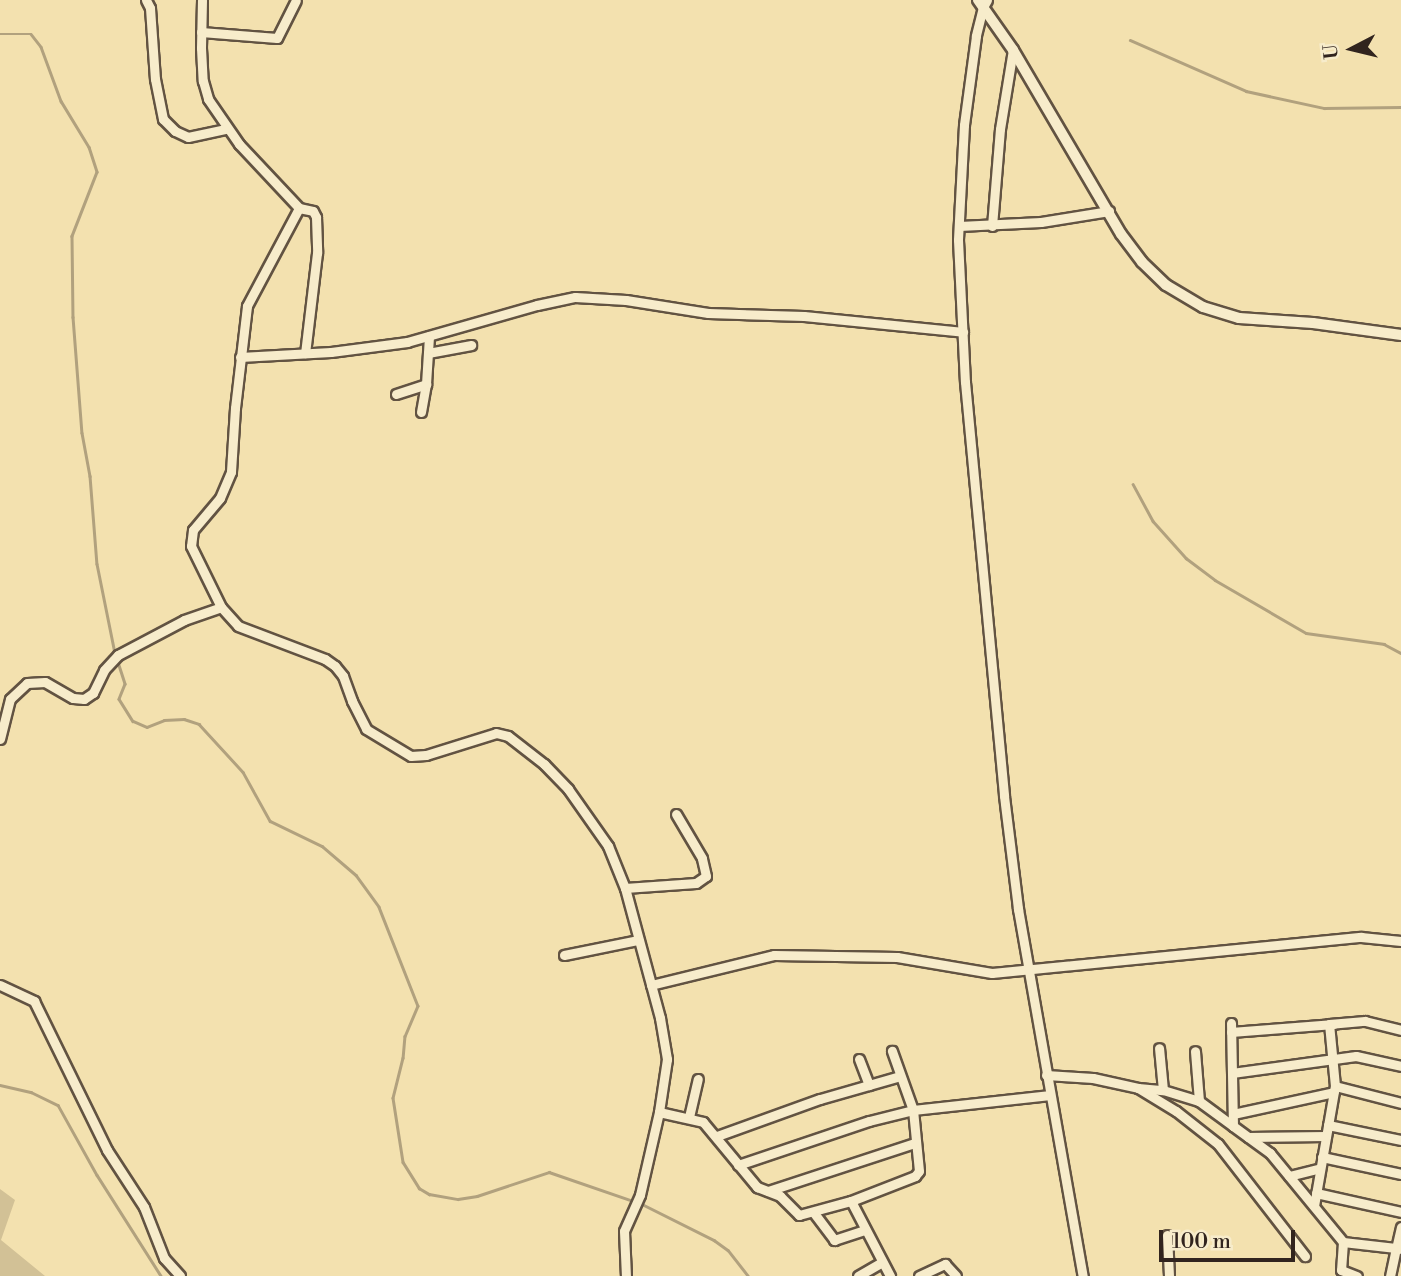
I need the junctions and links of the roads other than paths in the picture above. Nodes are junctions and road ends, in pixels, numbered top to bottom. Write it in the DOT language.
graph roads {
  1 [pos="146,0"];
  2 [pos="202,0"];
  3 [pos="296,0"];
  4 [pos="983,2"];
  5 [pos="201,32"];
  6 [pos="1013,50"];
  7 [pos="227,129"];
  8 [pos="299,208"];
  9 [pos="1109,211"];
  10 [pos="959,226"];
  11 [pos="992,226"];
  12 [pos="962,331"];
  13 [pos="1401,335"];
  14 [pos="429,336"];
  15 [pos="471,345"];
  16 [pos="428,353"];
  17 [pos="305,354"];
  18 [pos="240,357"];
  19 [pos="426,384"];
  20 [pos="396,394"];
  21 [pos="421,412"];
  22 [pos="221,607"];
  23 [pos="4,712"];
  24 [pos="0,739"];
  25 [pos="676,814"];
  26 [pos="625,888"];
  27 [pos="638,940"];
  28 [pos="1401,941"];
  29 [pos="564,955"];
  30 [pos="1027,967"];
  31 [pos="0,985"];
  32 [pos="651,985"];
  33 [pos="1351,1022"];
  34 [pos="1329,1024"];
  35 [pos="1401,1030"];
  36 [pos="1159,1048"];
  37 [pos="892,1051"];
  38 [pos="1195,1051"];
  39 [pos="859,1059"];
  40 [pos="1332,1061"];
  41 [pos="1401,1066"];
  42 [pos="1232,1073"];
  43 [pos="1046,1075"];
  44 [pos="900,1076"];
  45 [pos="698,1079"];
  46 [pos="869,1085"];
  47 [pos="1138,1088"];
  48 [pos="1334,1089"];
  49 [pos="1163,1090"];
  50 [pos="1050,1095"];
  51 [pos="1199,1101"];
  52 [pos="1401,1103"];
  53 [pos="913,1110"];
  54 [pos="659,1112"];
  55 [pos="1233,1114"];
  56 [pos="689,1117"];
  57 [pos="1328,1125"];
  58 [pos="1233,1126"];
  59 [pos="716,1136"];
  60 [pos="1326,1136"];
  61 [pos="1248,1137"];
  62 [pos="1401,1140"];
  63 [pos="915,1143"];
  64 [pos="1322,1157"];
  65 [pos="738,1165"];
  66 [pos="1320,1168"];
  67 [pos="1401,1174"];
  68 [pos="1289,1176"];
  69 [pos="766,1192"];
  70 [pos="1316,1193"];
  71 [pos="851,1201"];
  72 [pos="1314,1206"];
  73 [pos="1401,1212"];
  74 [pos="814,1213"];
  75 [pos="1401,1227"];
  76 [pos="865,1230"];
  77 [pos="1167,1236"];
  78 [pos="1343,1242"];
  79 [pos="1399,1249"];
  80 [pos="1305,1256"];
  81 [pos="882,1262"];
  82 [pos="180,1276"];
  83 [pos="626,1276"];
  84 [pos="858,1276"];
  85 [pos="890,1276"];
  86 [pos="919,1276"];
  87 [pos="956,1276"];
  88 [pos="1083,1276"];
  89 [pos="1169,1276"];
  90 [pos="1357,1276"];
  91 [pos="1390,1276"];
  1 -- 7 [label="street"];
  2 -- 5 [label="street"];
  3 -- 5 [label="street"];
  4 -- 6 [label="street"];
  4 -- 10 [label="street"];
  5 -- 7 [label="street"];
  6 -- 9 [label="street"];
  6 -- 11 [label="street"];
  7 -- 8 [label="street"];
  8 -- 17 [label="street"];
  8 -- 18 [label="street"];
  9 -- 11 [label="street"];
  9 -- 13 [label="street"];
  10 -- 11 [label="street"];
  10 -- 12 [label="street"];
  12 -- 14 [label="street"];
  12 -- 30 [label="street"];
  14 -- 16 [label="street"];
  14 -- 17 [label="street"];
  15 -- 16 [label="street"];
  16 -- 19 [label="street"];
  17 -- 18 [label="street"];
  18 -- 22 [label="street"];
  19 -- 20 [label="street"];
  19 -- 21 [label="street"];
  22 -- 23 [label="street"];
  22 -- 26 [label="street"];
  23 -- 24 [label="street"];
  25 -- 26 [label="street"];
  26 -- 27 [label="street"];
  27 -- 29 [label="street"];
  27 -- 32 [label="street"];
  28 -- 30 [label="street"];
  30 -- 32 [label="street"];
  30 -- 43 [label="street"];
  31 -- 82 [label="street"];
  32 -- 54 [label="street"];
  33 -- 34 [label="street"];
  34 -- 35 [label="street"];
  34 -- 40 [label="street"];
  34 -- 42 [label="street"];
  36 -- 49 [label="street"];
  37 -- 44 [label="street"];
  38 -- 51 [label="street"];
  39 -- 46 [label="street"];
  40 -- 41 [label="street"];
  40 -- 42 [label="street"];
  40 -- 48 [label="street"];
  42 -- 55 [label="street"];
  43 -- 47 [label="street"];
  43 -- 50 [label="street"];
  44 -- 46 [label="street"];
  44 -- 53 [label="street"];
  45 -- 56 [label="street"];
  46 -- 59 [label="street"];
  47 -- 49 [label="street"];
  47 -- 80 [label="street"];
  48 -- 52 [label="street"];
  48 -- 55 [label="street"];
  48 -- 57 [label="street"];
  49 -- 51 [label="street"];
  50 -- 53 [label="street"];
  50 -- 88 [label="street"];
  51 -- 58 [label="street"];
  53 -- 63 [label="street"];
  53 -- 65 [label="street"];
  54 -- 56 [label="street"];
  54 -- 83 [label="street"];
  55 -- 58 [label="street"];
  56 -- 59 [label="street"];
  57 -- 60 [label="street"];
  57 -- 62 [label="street"];
  58 -- 61 [label="street"];
  59 -- 65 [label="street"];
  60 -- 61 [label="street"];
  60 -- 64 [label="street"];
  61 -- 68 [label="street"];
  63 -- 69 [label="street"];
  63 -- 71 [label="street"];
  64 -- 66 [label="street"];
  64 -- 67 [label="street"];
  65 -- 69 [label="street"];
  66 -- 68 [label="street"];
  66 -- 70 [label="street"];
  68 -- 72 [label="street"];
  69 -- 74 [label="street"];
  70 -- 72 [label="street"];
  70 -- 73 [label="street"];
  71 -- 74 [label="street"];
  71 -- 76 [label="street"];
  72 -- 78 [label="street"];
  74 -- 76 [label="street"];
  75 -- 79 [label="street"];
  76 -- 81 [label="street"];
  77 -- 89 [label="street"];
  78 -- 79 [label="street"];
  78 -- 90 [label="street"];
  79 -- 91 [label="street"];
  81 -- 84 [label="street"];
  81 -- 85 [label="street"];
  86 -- 87 [label="street"];
}
